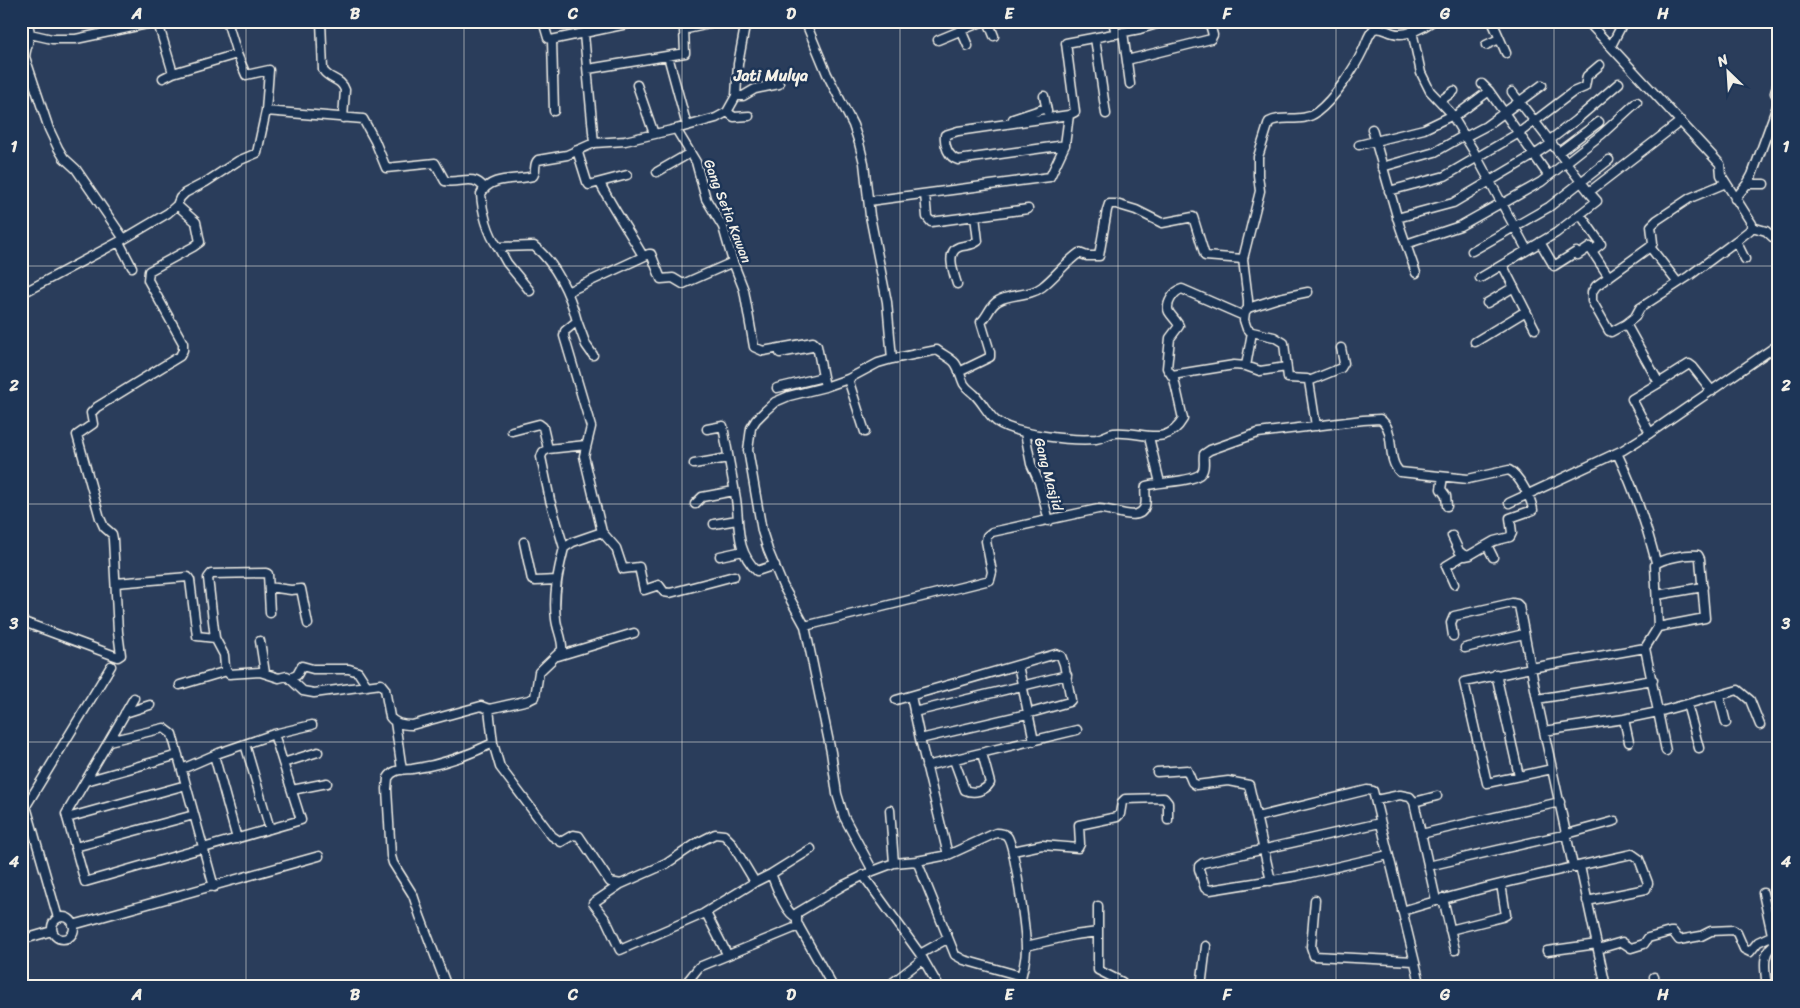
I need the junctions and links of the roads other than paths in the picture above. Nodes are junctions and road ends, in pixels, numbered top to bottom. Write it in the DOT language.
graph roads {
  1 [pos="25,21"];
  2 [pos="227,21"];
  3 [pos="321,21"];
  4 [pos="429,21"];
  5 [pos="434,21"];
  6 [pos="543,21"];
  7 [pos="641,21"];
  8 [pos="723,21"];
  9 [pos="746,21"];
  10 [pos="805,21"];
  11 [pos="984,21"];
  12 [pos="988,21"];
  13 [pos="1113,21"];
  14 [pos="1167,21"];
  15 [pos="1209,21"];
  16 [pos="1433,21"];
  17 [pos="1586,21"];
  18 [pos="1624,21"];
  19 [pos="159,22"];
  20 [pos="1492,22"];
  21 [pos="1143,24"];
  22 [pos="683,25"];
  23 [pos="961,30"];
  24 [pos="1412,31"];
  25 [pos="1119,33"];
  26 [pos="30,34"];
  27 [pos="584,34"];
  28 [pos="994,36"];
  29 [pos="1094,38"];
  30 [pos="1499,39"];
  31 [pos="552,40"];
  32 [pos="938,40"];
  33 [pos="1486,45"];
  34 [pos="968,46"];
  35 [pos="1611,46"];
  36 [pos="1506,52"];
  37 [pos="237,54"];
  38 [pos="668,56"];
  39 [pos="1127,60"];
  40 [pos="1600,65"];
  41 [pos="588,69"];
  42 [pos="173,73"];
  43 [pos="163,78"];
  44 [pos="1779,79"];
  45 [pos="1619,83"];
  46 [pos="779,84"];
  47 [pos="1130,84"];
  48 [pos="1482,84"];
  49 [pos="637,85"];
  50 [pos="1542,85"];
  51 [pos="1454,91"];
  52 [pos="1489,91"];
  53 [pos="1512,92"];
  54 [pos="736,96"];
  55 [pos="1044,96"];
  56 [pos="1779,100"];
  57 [pos="1440,101"];
  58 [pos="1520,102"];
  59 [pos="1637,102"];
  60 [pos="1046,108"];
  61 [pos="266,111"];
  62 [pos="554,111"];
  63 [pos="727,112"];
  64 [pos="1504,113"];
  65 [pos="1106,114"];
  66 [pos="1069,115"];
  67 [pos="749,116"];
  68 [pos="1453,116"];
  69 [pos="343,118"];
  70 [pos="1048,118"];
  71 [pos="1535,122"];
  72 [pos="1599,122"];
  73 [pos="1681,122"];
  74 [pos="687,126"];
  75 [pos="994,126"];
  76 [pos="676,129"];
  77 [pos="1372,129"];
  78 [pos="1519,133"];
  79 [pos="654,134"];
  80 [pos="1465,136"];
  81 [pos="1374,141"];
  82 [pos="1551,141"];
  83 [pos="594,143"];
  84 [pos="1066,145"];
  85 [pos="1359,145"];
  86 [pos="577,150"];
  87 [pos="690,152"];
  88 [pos="1559,152"];
  89 [pos="1534,156"];
  90 [pos="1477,157"];
  91 [pos="1610,160"];
  92 [pos="1566,161"];
  93 [pos="1382,167"];
  94 [pos="657,172"];
  95 [pos="627,175"];
  96 [pos="1548,175"];
  97 [pos="1490,182"];
  98 [pos="1582,182"];
  99 [pos="600,183"];
  100 [pos="1726,183"];
  101 [pos="1747,184"];
  102 [pos="1764,184"];
  103 [pos="484,188"];
  104 [pos="1389,191"];
  105 [pos="1589,192"];
  106 [pos="925,194"];
  107 [pos="1735,199"];
  108 [pos="868,201"];
  109 [pos="1501,204"];
  110 [pos="177,205"];
  111 [pos="1028,209"];
  112 [pos="1580,214"];
  113 [pos="975,216"];
  114 [pos="1397,218"];
  115 [pos="1514,227"];
  116 [pos="1752,227"];
  117 [pos="121,241"];
  118 [pos="1736,241"];
  119 [pos="1540,242"];
  120 [pos="1779,243"];
  121 [pos="1406,244"];
  122 [pos="498,247"];
  123 [pos="1650,247"];
  124 [pos="1527,250"];
  125 [pos="1593,250"];
  126 [pos="1472,251"];
  127 [pos="642,256"];
  128 [pos="1243,259"];
  129 [pos="1745,259"];
  130 [pos="733,262"];
  131 [pos="1503,266"];
  132 [pos="132,267"];
  133 [pos="1416,273"];
  134 [pos="1609,277"];
  135 [pos="1480,278"];
  136 [pos="1678,283"];
  137 [pos="957,284"];
  138 [pos="1514,287"];
  139 [pos="530,291"];
  140 [pos="567,292"];
  141 [pos="1308,292"];
  142 [pos="21,294"];
  143 [pos="1487,303"];
  144 [pos="1248,308"];
  145 [pos="1526,311"];
  146 [pos="1244,316"];
  147 [pos="577,321"];
  148 [pos="1626,324"];
  149 [pos="1535,329"];
  150 [pos="1252,332"];
  151 [pos="1475,342"];
  152 [pos="1779,344"];
  153 [pos="817,346"];
  154 [pos="1341,348"];
  155 [pos="593,355"];
  156 [pos="770,355"];
  157 [pos="892,359"];
  158 [pos="1246,366"];
  159 [pos="1286,367"];
  160 [pos="959,372"];
  161 [pos="1172,375"];
  162 [pos="824,377"];
  163 [pos="848,379"];
  164 [pos="1310,381"];
  165 [pos="1659,383"];
  166 [pos="825,387"];
  167 [pos="777,388"];
  168 [pos="1712,391"];
  169 [pos="1316,426"];
  170 [pos="707,429"];
  171 [pos="512,431"];
  172 [pos="865,432"];
  173 [pos="1025,433"];
  174 [pos="1650,434"];
  175 [pos="1149,436"];
  176 [pos="586,445"];
  177 [pos="548,449"];
  178 [pos="1617,453"];
  179 [pos="728,458"];
  180 [pos="694,464"];
  181 [pos="1442,477"];
  182 [pos="1160,483"];
  183 [pos="734,491"];
  184 [pos="1527,494"];
  185 [pos="1509,503"];
  186 [pos="695,504"];
  187 [pos="1447,506"];
  188 [pos="737,520"];
  189 [pos="1049,521"];
  190 [pos="714,524"];
  191 [pos="602,532"];
  192 [pos="1452,536"];
  193 [pos="524,542"];
  194 [pos="1487,545"];
  195 [pos="564,548"];
  196 [pos="743,550"];
  197 [pos="1464,555"];
  198 [pos="720,556"];
  199 [pos="1494,557"];
  200 [pos="1656,562"];
  201 [pos="774,565"];
  202 [pos="734,576"];
  203 [pos="557,580"];
  204 [pos="116,583"];
  205 [pos="1454,584"];
  206 [pos="268,587"];
  207 [pos="1703,588"];
  208 [pos="1657,596"];
  209 [pos="270,613"];
  210 [pos="21,621"];
  211 [pos="308,624"];
  212 [pos="805,626"];
  213 [pos="1658,627"];
  214 [pos="634,633"];
  215 [pos="1524,634"];
  216 [pos="1453,636"];
  217 [pos="215,638"];
  218 [pos="260,641"];
  219 [pos="1465,648"];
  220 [pos="1645,648"];
  221 [pos="556,657"];
  222 [pos="1018,665"];
  223 [pos="111,666"];
  224 [pos="1531,668"];
  225 [pos="226,671"];
  226 [pos="265,673"];
  227 [pos="1496,674"];
  228 [pos="1066,675"];
  229 [pos="290,678"];
  230 [pos="1653,680"];
  231 [pos="180,685"];
  232 [pos="367,686"];
  233 [pos="1022,687"];
  234 [pos="1719,695"];
  235 [pos="911,696"];
  236 [pos="134,698"];
  237 [pos="1537,699"];
  238 [pos="896,700"];
  239 [pos="1687,704"];
  240 [pos="150,705"];
  241 [pos="489,709"];
  242 [pos="914,712"];
  243 [pos="1658,712"];
  244 [pos="125,713"];
  245 [pos="1028,714"];
  246 [pos="1624,719"];
  247 [pos="395,722"];
  248 [pos="1726,723"];
  249 [pos="312,725"];
  250 [pos="1760,725"];
  251 [pos="1077,730"];
  252 [pos="1544,731"];
  253 [pos="274,734"];
  254 [pos="920,739"];
  255 [pos="109,741"];
  256 [pos="1034,741"];
  257 [pos="1629,742"];
  258 [pos="245,744"];
  259 [pos="493,744"];
  260 [pos="1699,748"];
  261 [pos="1666,751"];
  262 [pos="318,752"];
  263 [pos="982,753"];
  264 [pos="178,755"];
  265 [pos="214,755"];
  266 [pos="954,760"];
  267 [pos="283,763"];
  268 [pos="926,766"];
  269 [pos="182,769"];
  270 [pos="1552,769"];
  271 [pos="402,770"];
  272 [pos="1157,772"];
  273 [pos="1519,776"];
  274 [pos="86,781"];
  275 [pos="328,783"];
  276 [pos="186,785"];
  277 [pos="292,790"];
  278 [pos="1436,796"];
  279 [pos="1376,800"];
  280 [pos="1414,802"];
  281 [pos="1560,802"];
  282 [pos="890,810"];
  283 [pos="194,815"];
  284 [pos="67,818"];
  285 [pos="1257,818"];
  286 [pos="1168,820"];
  287 [pos="1615,821"];
  288 [pos="1380,823"];
  289 [pos="270,829"];
  290 [pos="1421,834"];
  291 [pos="1567,834"];
  292 [pos="237,839"];
  293 [pos="76,848"];
  294 [pos="204,849"];
  295 [pos="811,849"];
  296 [pos="1265,850"];
  297 [pos="1013,851"];
  298 [pos="948,855"];
  299 [pos="1388,855"];
  300 [pos="320,856"];
  301 [pos="917,861"];
  302 [pos="894,863"];
  303 [pos="1428,866"];
  304 [pos="1576,866"];
  305 [pos="873,870"];
  306 [pos="771,874"];
  307 [pos="863,875"];
  308 [pos="1271,881"];
  309 [pos="755,882"];
  310 [pos="621,884"];
  311 [pos="1501,884"];
  312 [pos="214,887"];
  313 [pos="1763,893"];
  314 [pos="1439,899"];
  315 [pos="1315,900"];
  316 [pos="1587,901"];
  317 [pos="1098,906"];
  318 [pos="1402,911"];
  319 [pos="706,913"];
  320 [pos="796,917"];
  321 [pos="58,918"];
  322 [pos="73,925"];
  323 [pos="798,926"];
  324 [pos="1450,930"];
  325 [pos="52,931"];
  326 [pos="1098,932"];
  327 [pos="947,939"];
  328 [pos="21,940"];
  329 [pos="1775,940"];
  330 [pos="1026,946"];
  331 [pos="1206,946"];
  332 [pos="1597,947"];
  333 [pos="1455,950"];
  334 [pos="1547,951"];
  335 [pos="727,954"];
  336 [pos="922,957"];
  337 [pos="1414,961"];
  338 [pos="1021,976"];
  339 [pos="1654,977"];
  340 [pos="447,987"];
  341 [pos="683,987"];
  342 [pos="833,987"];
  343 [pos="887,987"];
  344 [pos="939,987"];
  345 [pos="1018,987"];
  346 [pos="1124,987"];
  347 [pos="1201,987"];
  348 [pos="1421,987"];
  349 [pos="1606,987"];
  350 [pos="1657,987"];
  351 [pos="1767,987"];
  1 -- 26 [label="street"];
  2 -- 37 [label="street"];
  3 -- 69 [label="street"];
  4 -- 5 [label="street"];
  6 -- 31 [label="street"];
  7 -- 27 [label="street"];
  8 -- 22 [label="street"];
  9 -- 54 [label="street"];
  10 -- 108 [label="street"];
  11 -- 23 [label="street"];
  12 -- 28 [label="street"];
  13 -- 25 [label="street"];
  14 -- 21 [label="street"];
  15 -- 39 [label="street"];
  16 -- 24 [label="street"];
  17 -- 35 [label="street"];
  18 -- 35 [label="street"];
  19 -- 26 [label="street"];
  19 -- 42 [label="street"];
  20 -- 30 [label="street"];
  21 -- 25 [label="street"];
  22 -- 38 [label="street"];
  23 -- 32 [label="street"];
  23 -- 34 [label="street"];
  24 -- 57 [label="street"];
  24 -- 128 [label="street"];
  25 -- 29 [label="street"];
  25 -- 39 [label="street"];
  26 -- 117 [label="street"];
  27 -- 31 [label="street"];
  27 -- 41 [label="street"];
  29 -- 65 [label="street"];
  29 -- 66 [label="street"];
  30 -- 33 [label="street"];
  30 -- 36 [label="street"];
  31 -- 62 [label="street"];
  35 -- 73 [label="street"];
  37 -- 42 [label="street"];
  37 -- 61 [label="street"];
  38 -- 41 [label="street"];
  38 -- 74 [label="street"];
  39 -- 47 [label="street"];
  40 -- 71 [label="street"];
  41 -- 83 [label="street"];
  42 -- 43 [label="street"];
  44 -- 56 [label="street"];
  45 -- 82 [label="street"];
  46 -- 54 [label="street"];
  48 -- 52 [label="street"];
  49 -- 79 [label="street"];
  50 -- 58 [label="street"];
  51 -- 57 [label="street"];
  52 -- 64 [label="street"];
  52 -- 68 [label="street"];
  53 -- 58 [label="street"];
  54 -- 63 [label="street"];
  55 -- 60 [label="street"];
  56 -- 101 [label="street"];
  57 -- 68 [label="street"];
  58 -- 64 [label="street"];
  58 -- 71 [label="street"];
  59 -- 92 [label="street"];
  60 -- 70 [label="street"];
  60 -- 75 [label="street"];
  61 -- 69 [label="street"];
  61 -- 110 [label="street"];
  63 -- 67 [label="street"];
  63 -- 74 [label="street"];
  64 -- 78 [label="street"];
  64 -- 80 [label="street"];
  66 -- 70 [label="street"];
  66 -- 84 [label="street"];
  68 -- 80 [label="street"];
  68 -- 81 [label="street"];
  69 -- 103 [label="street"];
  70 -- 75 [label="street"];
  71 -- 78 [label="street"];
  71 -- 82 [label="street"];
  72 -- 88 [label="street"];
  73 -- 100 [label="street"];
  73 -- 105 [label="street"];
  74 -- 76 [label="street"];
  75 -- 84 [label="street"];
  76 -- 79 [label="street"];
  76 -- 87 [label="street, Gang Setia Kawan"];
  77 -- 81 [label="street"];
  78 -- 89 [label="street"];
  78 -- 90 [label="street"];
  79 -- 83 [label="street"];
  80 -- 90 [label="street"];
  80 -- 93 [label="street"];
  81 -- 85 [label="street"];
  81 -- 93 [label="street"];
  82 -- 88 [label="street"];
  82 -- 89 [label="street"];
  83 -- 86 [label="street"];
  84 -- 106 [label="street"];
  86 -- 99 [label="street"];
  86 -- 103 [label="street"];
  87 -- 94 [label="street"];
  87 -- 130 [label="street, Gang Setia Kawan"];
  88 -- 92 [label="street"];
  89 -- 96 [label="street"];
  89 -- 97 [label="street"];
  90 -- 97 [label="street"];
  90 -- 104 [label="street"];
  91 -- 98 [label="street"];
  92 -- 96 [label="street"];
  92 -- 98 [label="street"];
  93 -- 104 [label="street"];
  95 -- 99 [label="street"];
  96 -- 109 [label="street"];
  97 -- 109 [label="street"];
  97 -- 114 [label="street"];
  98 -- 105 [label="street"];
  98 -- 115 [label="street"];
  99 -- 127 [label="street"];
  100 -- 107 [label="street"];
  100 -- 123 [label="street"];
  101 -- 102 [label="street"];
  101 -- 107 [label="street"];
  103 -- 122 [label="street"];
  104 -- 114 [label="street"];
  105 -- 112 [label="street"];
  106 -- 108 [label="street"];
  106 -- 113 [label="street"];
  107 -- 116 [label="street"];
  108 -- 157 [label="street"];
  109 -- 115 [label="street"];
  109 -- 121 [label="street"];
  110 -- 117 [label="street"];
  110 -- 204 [label="street"];
  111 -- 113 [label="street"];
  112 -- 119 [label="street"];
  112 -- 125 [label="street"];
  113 -- 137 [label="street"];
  114 -- 121 [label="street"];
  115 -- 124 [label="street"];
  115 -- 126 [label="street"];
  116 -- 118 [label="street"];
  116 -- 120 [label="street"];
  117 -- 132 [label="street"];
  117 -- 142 [label="street"];
  118 -- 129 [label="street"];
  118 -- 136 [label="street"];
  119 -- 124 [label="street"];
  119 -- 125 [label="street"];
  121 -- 133 [label="street"];
  122 -- 139 [label="street"];
  122 -- 140 [label="street"];
  123 -- 134 [label="street"];
  123 -- 136 [label="street"];
  124 -- 131 [label="street"];
  125 -- 134 [label="street"];
  127 -- 130 [label="street"];
  127 -- 140 [label="street"];
  128 -- 144 [label="street"];
  128 -- 160 [label="street"];
  130 -- 153 [label="street, Gang Setia Kawan"];
  131 -- 135 [label="street"];
  131 -- 138 [label="street"];
  134 -- 148 [label="street"];
  136 -- 148 [label="street"];
  138 -- 143 [label="street"];
  138 -- 145 [label="street"];
  140 -- 147 [label="street"];
  141 -- 144 [label="street"];
  144 -- 146 [label="street"];
  145 -- 149 [label="street"];
  145 -- 151 [label="street"];
  146 -- 150 [label="street"];
  146 -- 161 [label="street"];
  147 -- 155 [label="street"];
  147 -- 176 [label="street"];
  148 -- 165 [label="street"];
  150 -- 158 [label="street"];
  150 -- 159 [label="street"];
  152 -- 168 [label="street"];
  153 -- 156 [label="street"];
  153 -- 162 [label="street"];
  154 -- 164 [label="street"];
  157 -- 160 [label="street"];
  157 -- 163 [label="street"];
  158 -- 159 [label="street"];
  158 -- 161 [label="street"];
  159 -- 164 [label="street"];
  160 -- 173 [label="street"];
  161 -- 175 [label="street"];
  162 -- 166 [label="street"];
  162 -- 167 [label="street"];
  163 -- 166 [label="street"];
  163 -- 172 [label="street"];
  164 -- 169 [label="street"];
  165 -- 168 [label="street"];
  165 -- 174 [label="street"];
  166 -- 201 [label="street"];
  168 -- 174 [label="street"];
  169 -- 181 [label="street"];
  169 -- 182 [label="street"];
  170 -- 179 [label="street"];
  171 -- 177 [label="street"];
  173 -- 175 [label="street"];
  173 -- 189 [label="street, Gang Masjid"];
  174 -- 178 [label="street"];
  175 -- 182 [label="street"];
  176 -- 177 [label="street"];
  176 -- 191 [label="street"];
  177 -- 195 [label="street"];
  178 -- 184 [label="street"];
  178 -- 200 [label="street"];
  179 -- 180 [label="street"];
  179 -- 183 [label="street"];
  181 -- 184 [label="street"];
  181 -- 187 [label="street"];
  182 -- 189 [label="street"];
  183 -- 186 [label="street"];
  183 -- 188 [label="street"];
  184 -- 185 [label="street"];
  184 -- 194 [label="street"];
  188 -- 190 [label="street"];
  188 -- 196 [label="street"];
  189 -- 212 [label="street"];
  191 -- 195 [label="street"];
  191 -- 202 [label="street"];
  192 -- 197 [label="street"];
  193 -- 203 [label="street"];
  194 -- 197 [label="street"];
  194 -- 199 [label="street"];
  195 -- 203 [label="street"];
  196 -- 198 [label="street"];
  196 -- 201 [label="street"];
  197 -- 205 [label="street"];
  200 -- 207 [label="street"];
  200 -- 208 [label="street"];
  201 -- 212 [label="street"];
  203 -- 221 [label="street"];
  204 -- 210 [label="street"];
  204 -- 217 [label="street"];
  206 -- 209 [label="street"];
  206 -- 211 [label="street"];
  206 -- 217 [label="street"];
  207 -- 208 [label="street"];
  207 -- 213 [label="street"];
  208 -- 213 [label="street"];
  212 -- 305 [label="street"];
  213 -- 220 [label="street"];
  214 -- 221 [label="street"];
  215 -- 216 [label="street"];
  215 -- 219 [label="street"];
  215 -- 224 [label="street"];
  217 -- 225 [label="street"];
  218 -- 226 [label="street"];
  220 -- 224 [label="street"];
  220 -- 230 [label="street"];
  221 -- 241 [label="street"];
  222 -- 228 [label="street"];
  222 -- 233 [label="street"];
  222 -- 235 [label="street"];
  223 -- 321 [label="street"];
  224 -- 227 [label="street"];
  224 -- 237 [label="street"];
  225 -- 226 [label="street"];
  225 -- 231 [label="street"];
  226 -- 229 [label="street"];
  227 -- 273 [label="street"];
  227 -- 273 [label="street"];
  228 -- 233 [label="street"];
  228 -- 245 [label="street"];
  229 -- 232 [label="street"];
  229 -- 232 [label="street"];
  230 -- 237 [label="street"];
  230 -- 243 [label="street"];
  232 -- 247 [label="street"];
  233 -- 242 [label="street"];
  233 -- 245 [label="street"];
  234 -- 239 [label="street"];
  234 -- 248 [label="street"];
  234 -- 250 [label="street"];
  235 -- 238 [label="street"];
  235 -- 242 [label="street"];
  236 -- 244 [label="street"];
  237 -- 252 [label="street"];
  239 -- 243 [label="street"];
  239 -- 260 [label="street"];
  240 -- 244 [label="street"];
  241 -- 247 [label="street"];
  241 -- 259 [label="street"];
  242 -- 254 [label="street"];
  243 -- 246 [label="street"];
  243 -- 261 [label="street"];
  244 -- 255 [label="street"];
  245 -- 254 [label="street"];
  245 -- 256 [label="street"];
  246 -- 252 [label="street"];
  246 -- 257 [label="street"];
  247 -- 271 [label="street"];
  249 -- 253 [label="street"];
  251 -- 256 [label="street"];
  252 -- 270 [label="street"];
  253 -- 258 [label="street"];
  253 -- 267 [label="street"];
  254 -- 268 [label="street"];
  255 -- 264 [label="street"];
  255 -- 274 [label="street"];
  256 -- 263 [label="street"];
  258 -- 265 [label="street"];
  258 -- 289 [label="street"];
  259 -- 271 [label="street"];
  259 -- 310 [label="street"];
  262 -- 267 [label="street"];
  263 -- 266 [label="street"];
  263 -- 266 [label="street"];
  264 -- 269 [label="street"];
  264 -- 274 [label="street"];
  265 -- 269 [label="street"];
  265 -- 292 [label="street"];
  266 -- 268 [label="street"];
  267 -- 277 [label="street"];
  268 -- 298 [label="street"];
  269 -- 276 [label="street"];
  270 -- 273 [label="street"];
  270 -- 281 [label="street"];
  271 -- 340 [label="street"];
  272 -- 285 [label="street"];
  274 -- 284 [label="street"];
  275 -- 277 [label="street"];
  276 -- 283 [label="street"];
  276 -- 284 [label="street"];
  277 -- 289 [label="street"];
  278 -- 280 [label="street"];
  279 -- 280 [label="street"];
  279 -- 285 [label="street"];
  279 -- 288 [label="street"];
  280 -- 290 [label="street"];
  281 -- 290 [label="street"];
  281 -- 291 [label="street"];
  282 -- 302 [label="street"];
  283 -- 293 [label="street"];
  283 -- 294 [label="street"];
  284 -- 293 [label="street"];
  285 -- 296 [label="street"];
  286 -- 297 [label="street"];
  287 -- 291 [label="street"];
  288 -- 296 [label="street"];
  288 -- 299 [label="street"];
  289 -- 292 [label="street"];
  290 -- 303 [label="street"];
  291 -- 303 [label="street"];
  291 -- 304 [label="street"];
  292 -- 294 [label="street"];
  293 -- 294 [label="street"];
  294 -- 312 [label="street"];
  295 -- 306 [label="street"];
  296 -- 308 [label="street"];
  296 -- 308 [label="street"];
  297 -- 298 [label="street"];
  297 -- 330 [label="street"];
  298 -- 301 [label="street"];
  299 -- 308 [label="street"];
  299 -- 318 [label="street"];
  300 -- 312 [label="street"];
  301 -- 302 [label="street"];
  301 -- 327 [label="street"];
  302 -- 305 [label="street"];
  303 -- 314 [label="street"];
  304 -- 311 [label="street"];
  304 -- 316 [label="street"];
  304 -- 316 [label="street"];
  305 -- 307 [label="street"];
  306 -- 309 [label="street"];
  306 -- 320 [label="street"];
  307 -- 320 [label="street"];
  307 -- 336 [label="street"];
  309 -- 310 [label="street"];
  309 -- 319 [label="street"];
  310 -- 319 [label="street"];
  311 -- 314 [label="street"];
  311 -- 324 [label="street"];
  312 -- 322 [label="street"];
  313 -- 329 [label="street"];
  314 -- 318 [label="street"];
  314 -- 324 [label="street"];
  315 -- 337 [label="street"];
  316 -- 332 [label="street"];
  317 -- 326 [label="street"];
  318 -- 337 [label="street"];
  319 -- 335 [label="street"];
  320 -- 323 [label="street"];
  321 -- 322 [label="street"];
  321 -- 325 [label="street"];
  322 -- 325 [label="street"];
  323 -- 335 [label="street"];
  323 -- 342 [label="street"];
  324 -- 333 [label="street"];
  325 -- 328 [label="street"];
  326 -- 330 [label="street"];
  326 -- 346 [label="street"];
  327 -- 336 [label="street"];
  327 -- 338 [label="street"];
  329 -- 332 [label="street"];
  329 -- 351 [label="street"];
  330 -- 338 [label="street"];
  331 -- 347 [label="street"];
  332 -- 334 [label="street"];
  332 -- 349 [label="street"];
  335 -- 341 [label="street"];
  336 -- 343 [label="street"];
  336 -- 344 [label="street"];
  337 -- 348 [label="street"];
  338 -- 345 [label="street"];
  339 -- 350 [label="street"];
}
